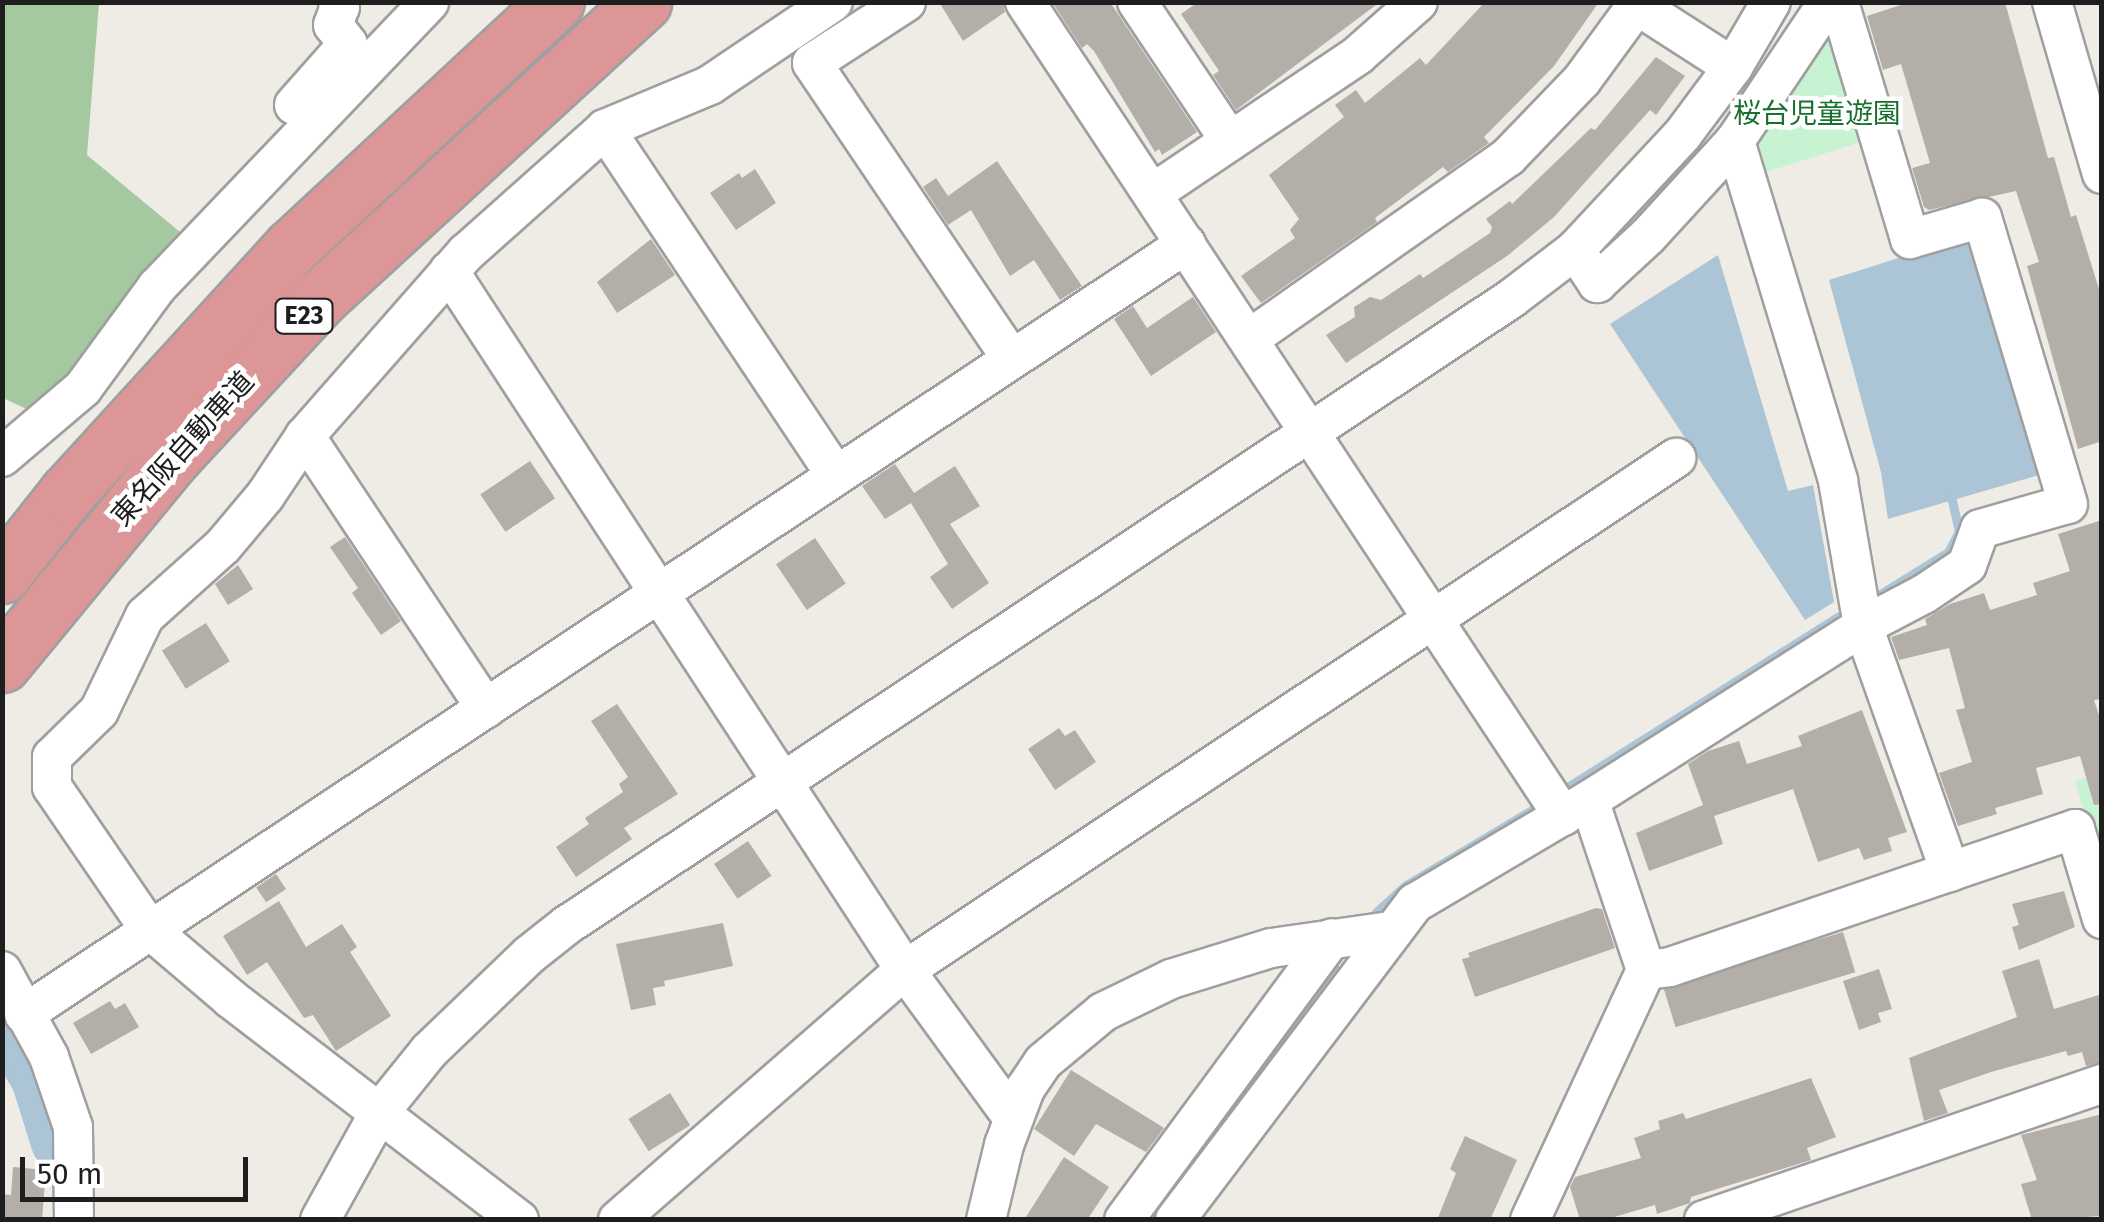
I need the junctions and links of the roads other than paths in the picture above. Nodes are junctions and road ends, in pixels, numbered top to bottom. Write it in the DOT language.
graph roads {
  1 [pos="338,2"];
  2 [pos="430,2"];
  3 [pos="556,2"];
  4 [pos="642,2"];
  5 [pos="833,2"];
  6 [pos="906,2"];
  7 [pos="1025,2"];
  8 [pos="1418,2"];
  9 [pos="1771,2"];
  10 [pos="1828,2"];
  11 [pos="1839,2"];
  12 [pos="2052,2"];
  13 [pos="1139,3"];
  14 [pos="1636,4"];
  15 [pos="1733,67"];
  16 [pos="605,128"];
  17 [pos="1230,140"];
  18 [pos="1735,141"];
  19 [pos="263,171"];
  20 [pos="2102,174"];
  21 [pos="1153,192"];
  22 [pos="1186,244"];
  23 [pos="1574,250"];
  24 [pos="449,271"];
  25 [pos="1249,339"];
  26 [pos="1011,358"];
  27 [pos="1310,434"];
  28 [pos="305,436"];
  29 [pos="2,457"];
  30 [pos="1676,458"];
  31 [pos="836,474"];
  32 [pos="2,575"];
  33 [pos="660,591"];
  34 [pos="1432,619"];
  35 [pos="1862,626"];
  36 [pos="2,664"];
  37 [pos="486,708"];
  38 [pos="785,780"];
  39 [pos="1570,808"];
  40 [pos="1950,872"];
  41 [pos="2102,918"];
  42 [pos="150,930"];
  43 [pos="1390,932"];
  44 [pos="1332,938"];
  45 [pos="906,970"];
  46 [pos="1646,970"];
  47 [pos="2,972"];
  48 [pos="24,1014"];
  49 [pos="2102,1084"];
  50 [pos="378,1113"];
  51 [pos="1013,1118"];
  52 [pos="74,1220"];
  53 [pos="320,1220"];
  54 [pos="519,1220"];
  55 [pos="618,1220"];
  56 [pos="986,1220"];
  57 [pos="1124,1220"];
  58 [pos="1175,1220"];
  59 [pos="1530,1220"];
  60 [pos="1704,1220"];
  1 -- 19 [label="street"];
  2 -- 19 [label="street"];
  3 -- 32 [label="highway, 東名阪自動車道 / E23"];
  4 -- 36 [label="highway, 東名阪自動車道 / E23"];
  5 -- 16 [label="street"];
  6 -- 26 [label="street"];
  7 -- 21 [label="street"];
  8 -- 17 [label="street"];
  9 -- 15 [label="street"];
  10 -- 18 [label="street"];
  11 -- 35 [label="street"];
  12 -- 20 [label="street"];
  13 -- 17 [label="street"];
  14 -- 15 [label="street"];
  14 -- 25 [label="street"];
  15 -- 23 [label="street"];
  16 -- 24 [label="street"];
  16 -- 31 [label="street"];
  17 -- 21 [label="street"];
  18 -- 23 [label="street"];
  18 -- 35 [label="street"];
  19 -- 29 [label="street"];
  21 -- 22 [label="street"];
  22 -- 25 [label="street"];
  22 -- 26 [label="street"];
  23 -- 27 [label="street"];
  24 -- 28 [label="street"];
  24 -- 33 [label="street"];
  25 -- 27 [label="street"];
  26 -- 31 [label="street"];
  27 -- 34 [label="street"];
  27 -- 38 [label="street"];
  28 -- 37 [label="street"];
  28 -- 42 [label="street"];
  30 -- 34 [label="street"];
  31 -- 33 [label="street"];
  33 -- 37 [label="street"];
  33 -- 38 [label="street"];
  34 -- 39 [label="street"];
  34 -- 45 [label="street"];
  35 -- 39 [label="street"];
  35 -- 40 [label="street"];
  37 -- 42 [label="street"];
  38 -- 45 [label="street"];
  38 -- 50 [label="street"];
  39 -- 43 [label="street"];
  39 -- 46 [label="street"];
  40 -- 41 [label="street"];
  40 -- 46 [label="street"];
  42 -- 48 [label="street"];
  42 -- 50 [label="street"];
  43 -- 44 [label="street"];
  43 -- 58 [label="street"];
  44 -- 51 [label="street"];
  44 -- 57 [label="street"];
  45 -- 51 [label="street"];
  45 -- 55 [label="street"];
  46 -- 59 [label="street"];
  47 -- 48 [label="street"];
  48 -- 52 [label="street"];
  49 -- 60 [label="street"];
  50 -- 53 [label="street"];
  50 -- 54 [label="street"];
  51 -- 56 [label="street"];
}
